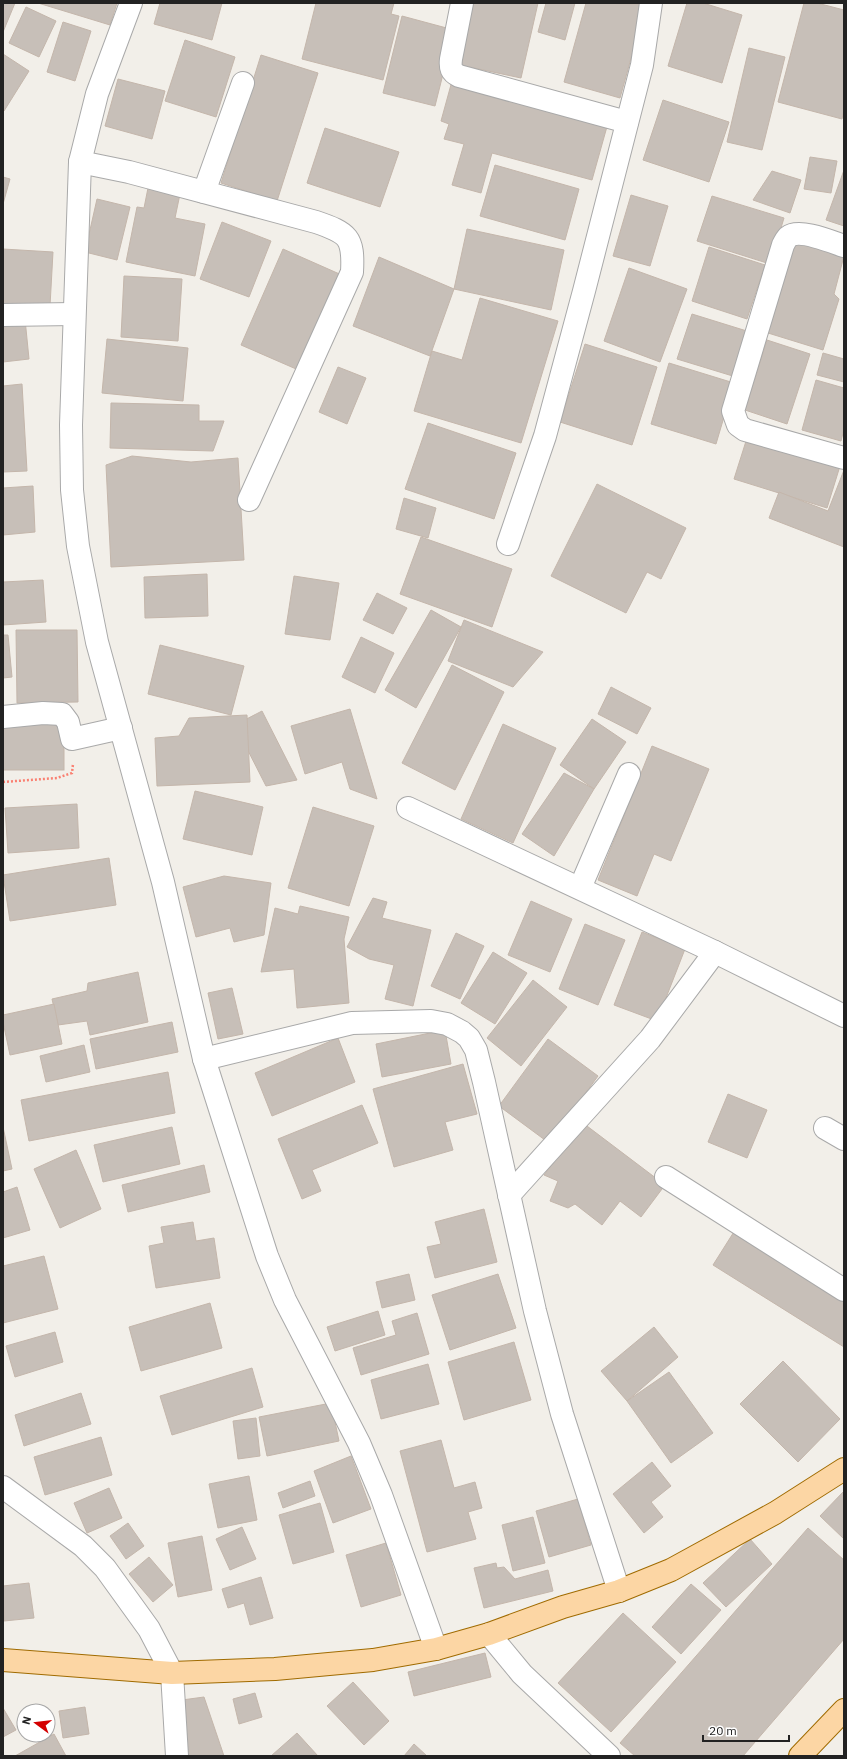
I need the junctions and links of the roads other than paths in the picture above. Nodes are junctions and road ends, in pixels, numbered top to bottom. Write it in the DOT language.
graph roads {
  1 [pos="131,3"];
  2 [pos="462,3"];
  3 [pos="651,3"];
  4 [pos="243,83"];
  5 [pos="627,122"];
  6 [pos="80,162"];
  7 [pos="204,192"];
  8 [pos="844,246"];
  9 [pos="74,314"];
  10 [pos="3,315"];
  11 [pos="844,458"];
  12 [pos="249,500"];
  13 [pos="508,544"];
  14 [pos="3,717"];
  15 [pos="121,728"];
  16 [pos="629,774"];
  17 [pos="408,808"];
  18 [pos="580,888"];
  19 [pos="715,952"];
  20 [pos="844,1016"];
  21 [pos="204,1059"];
  22 [pos="825,1128"];
  23 [pos="844,1139"];
  24 [pos="666,1176"];
  25 [pos="509,1195"];
  26 [pos="844,1290"];
  27 [pos="844,1469"];
  28 [pos="3,1487"];
  29 [pos="619,1591"];
  30 [pos="489,1634"];
  31 [pos="436,1649"];
  32 [pos="3,1660"];
  33 [pos="172,1673"];
  34 [pos="844,1710"];
  35 [pos="177,1756"];
  36 [pos="609,1756"];
  37 [pos="800,1756"];
  1 -- 6 [label="street"];
  2 -- 5 [label="street"];
  3 -- 5 [label="street"];
  4 -- 7 [label="street"];
  5 -- 13 [label="street"];
  6 -- 7 [label="street"];
  6 -- 9 [label="street"];
  7 -- 12 [label="street"];
  8 -- 11 [label="street"];
  9 -- 10 [label="street"];
  9 -- 15 [label="street"];
  14 -- 15 [label="street"];
  15 -- 21 [label="street"];
  16 -- 18 [label="street"];
  17 -- 18 [label="street"];
  18 -- 19 [label="street"];
  19 -- 20 [label="street"];
  19 -- 25 [label="street"];
  21 -- 25 [label="street"];
  21 -- 31 [label="street"];
  22 -- 23 [label="street"];
  24 -- 26 [label="street"];
  25 -- 29 [label="street"];
  27 -- 29 [label="main road"];
  28 -- 33 [label="street"];
  29 -- 30 [label="main road"];
  30 -- 31 [label="main road"];
  30 -- 36 [label="street"];
  31 -- 33 [label="main road"];
  32 -- 33 [label="main road"];
  33 -- 35 [label="street"];
  34 -- 37 [label="main road"];
}
